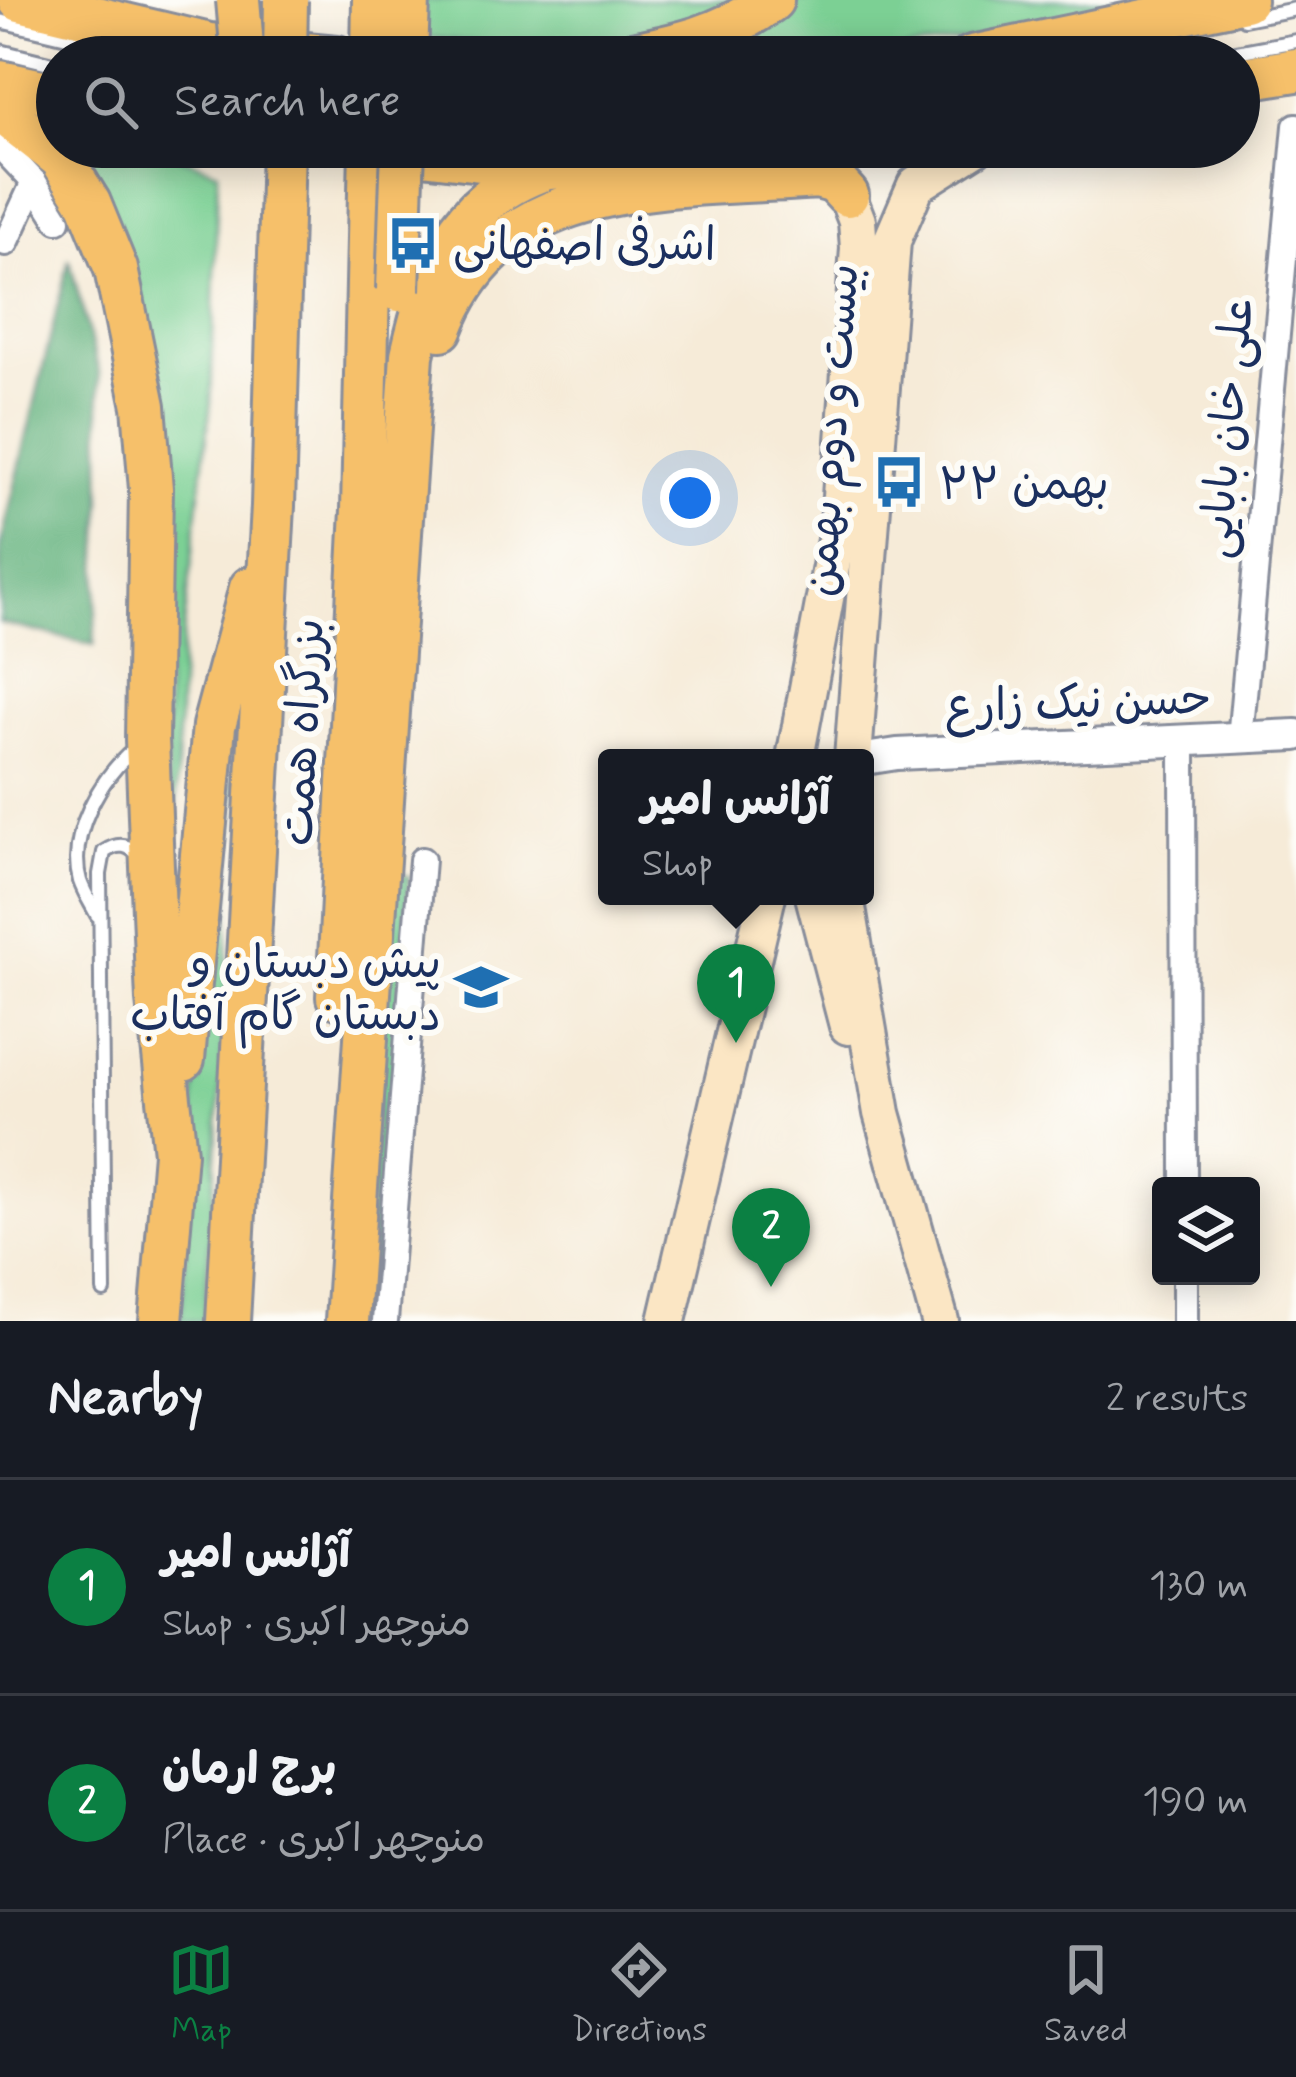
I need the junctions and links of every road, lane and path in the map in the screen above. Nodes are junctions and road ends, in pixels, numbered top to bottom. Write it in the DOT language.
graph roads {
  1 [pos="20,0"];
  2 [pos="134,0"];
  3 [pos="238,0"];
  4 [pos="286,0"];
  5 [pos="374,0"];
  6 [pos="408,0"];
  7 [pos="772,0"];
  8 [pos="1296,9"];
  9 [pos="1238,10"];
  10 [pos="0,21"];
  11 [pos="63,36"];
  12 [pos="171,36"];
  13 [pos="241,36"];
  14 [pos="246,36"];
  15 [pos="301,36"];
  16 [pos="373,36"];
  17 [pos="407,36"];
  18 [pos="707,36"];
  19 [pos="1091,36"];
  20 [pos="1296,41"];
  21 [pos="1260,48"];
  22 [pos="0,51"];
  23 [pos="36,60"];
  24 [pos="1296,70"];
  25 [pos="1260,76"];
  26 [pos="0,82"];
  27 [pos="36,90"];
  28 [pos="0,110"];
  29 [pos="1296,126"];
  30 [pos="36,138"];
  31 [pos="0,146"];
  32 [pos="68,168"];
  33 [pos="254,168"];
  34 [pos="283,168"];
  35 [pos="374,168"];
  36 [pos="400,168"];
  37 [pos="547,168"];
  38 [pos="942,168"];
  39 [pos="34,182"];
  40 [pos="847,195"];
  41 [pos="58,220"];
  42 [pos="6,243"];
  43 [pos="383,290"];
  44 [pos="278,335"];
  45 [pos="408,446"];
  46 [pos="273,506"];
  47 [pos="354,689"];
  48 [pos="1296,735"];
  49 [pos="1240,739"];
  50 [pos="147,740"];
  51 [pos="1183,742"];
  52 [pos="798,749"];
  53 [pos="854,749"];
  54 [pos="874,758"];
  55 [pos="377,843"];
  56 [pos="422,860"];
  57 [pos="152,867"];
  58 [pos="765,905"];
  59 [pos="816,905"];
  60 [pos="847,905"];
  61 [pos="100,920"];
  62 [pos="883,1113"];
  63 [pos="176,1153"];
  64 [pos="1184,1177"];
  65 [pos="1185,1285"];
  66 [pos="104,1291"];
  67 [pos="161,1321"];
  68 [pos="228,1321"];
  69 [pos="318,1321"];
  70 [pos="347,1321"];
  71 [pos="386,1321"];
  72 [pos="667,1321"];
  73 [pos="940,1321"];
  74 [pos="1185,1321"];
  1 -- 12 [label="highway"];
  2 -- 14 [label="highway"];
  3 -- 13 [label="highway, bridge"];
  4 -- 15 [label="highway, bridge"];
  5 -- 16 [label="highway"];
  6 -- 17 [label="highway"];
  7 -- 18 [label="highway"];
  8 -- 9 [label="lane"];
  9 -- 19 [label="highway"];
  10 -- 11 [label="lane"];
  20 -- 21 [label="lane"];
  22 -- 23 [label="lane"];
  24 -- 25 [label="highway"];
  26 -- 27 [label="highway"];
  28 -- 30 [label="highway"];
  29 -- 49 [label="street, علی خان بابایی"];
  31 -- 39 [label="street"];
  32 -- 50 [label="highway"];
  33 -- 44 [label="highway"];
  34 -- 44 [label="highway, بزرگراه همت"];
  35 -- 43 [label="highway"];
  36 -- 43 [label="highway, bridge"];
  37 -- 45 [label="highway"];
  38 -- 53 [label="main road, بیست و دوم بهمن"];
  39 -- 41 [label="street"];
  39 -- 42 [label="street"];
  40 -- 45 [label="highway"];
  40 -- 52 [label="main road, بیست و دوم بهمن"];
  43 -- 47 [label="highway, بزرگراه همت"];
  44 -- 46 [label="highway, بزرگراه همت"];
  45 -- 55 [label="highway"];
  46 -- 63 [label="highway"];
  46 -- 68 [label="highway, بزرگراه همت"];
  47 -- 55 [label="highway"];
  47 -- 69 [label="highway, بزرگراه همت"];
  48 -- 49 [label="street, حسن نیک زارع"];
  49 -- 51 [label="street, حسن نیک زارع"];
  50 -- 57 [label="highway"];
  50 -- 61 [label="lane"];
  51 -- 54 [label="street, حسن نیک زارع"];
  51 -- 64 [label="street"];
  55 -- 70 [label="highway"];
  56 -- 71 [label="street"];
  57 -- 61 [label="lane"];
  57 -- 63 [label="highway"];
  58 -- 72 [label="main road"];
  59 -- 62 [label="main road"];
  60 -- 62 [label="main road"];
  61 -- 66 [label="lane"];
  62 -- 73 [label="main road"];
  63 -- 67 [label="highway"];
  65 -- 74 [label="street"];
}
